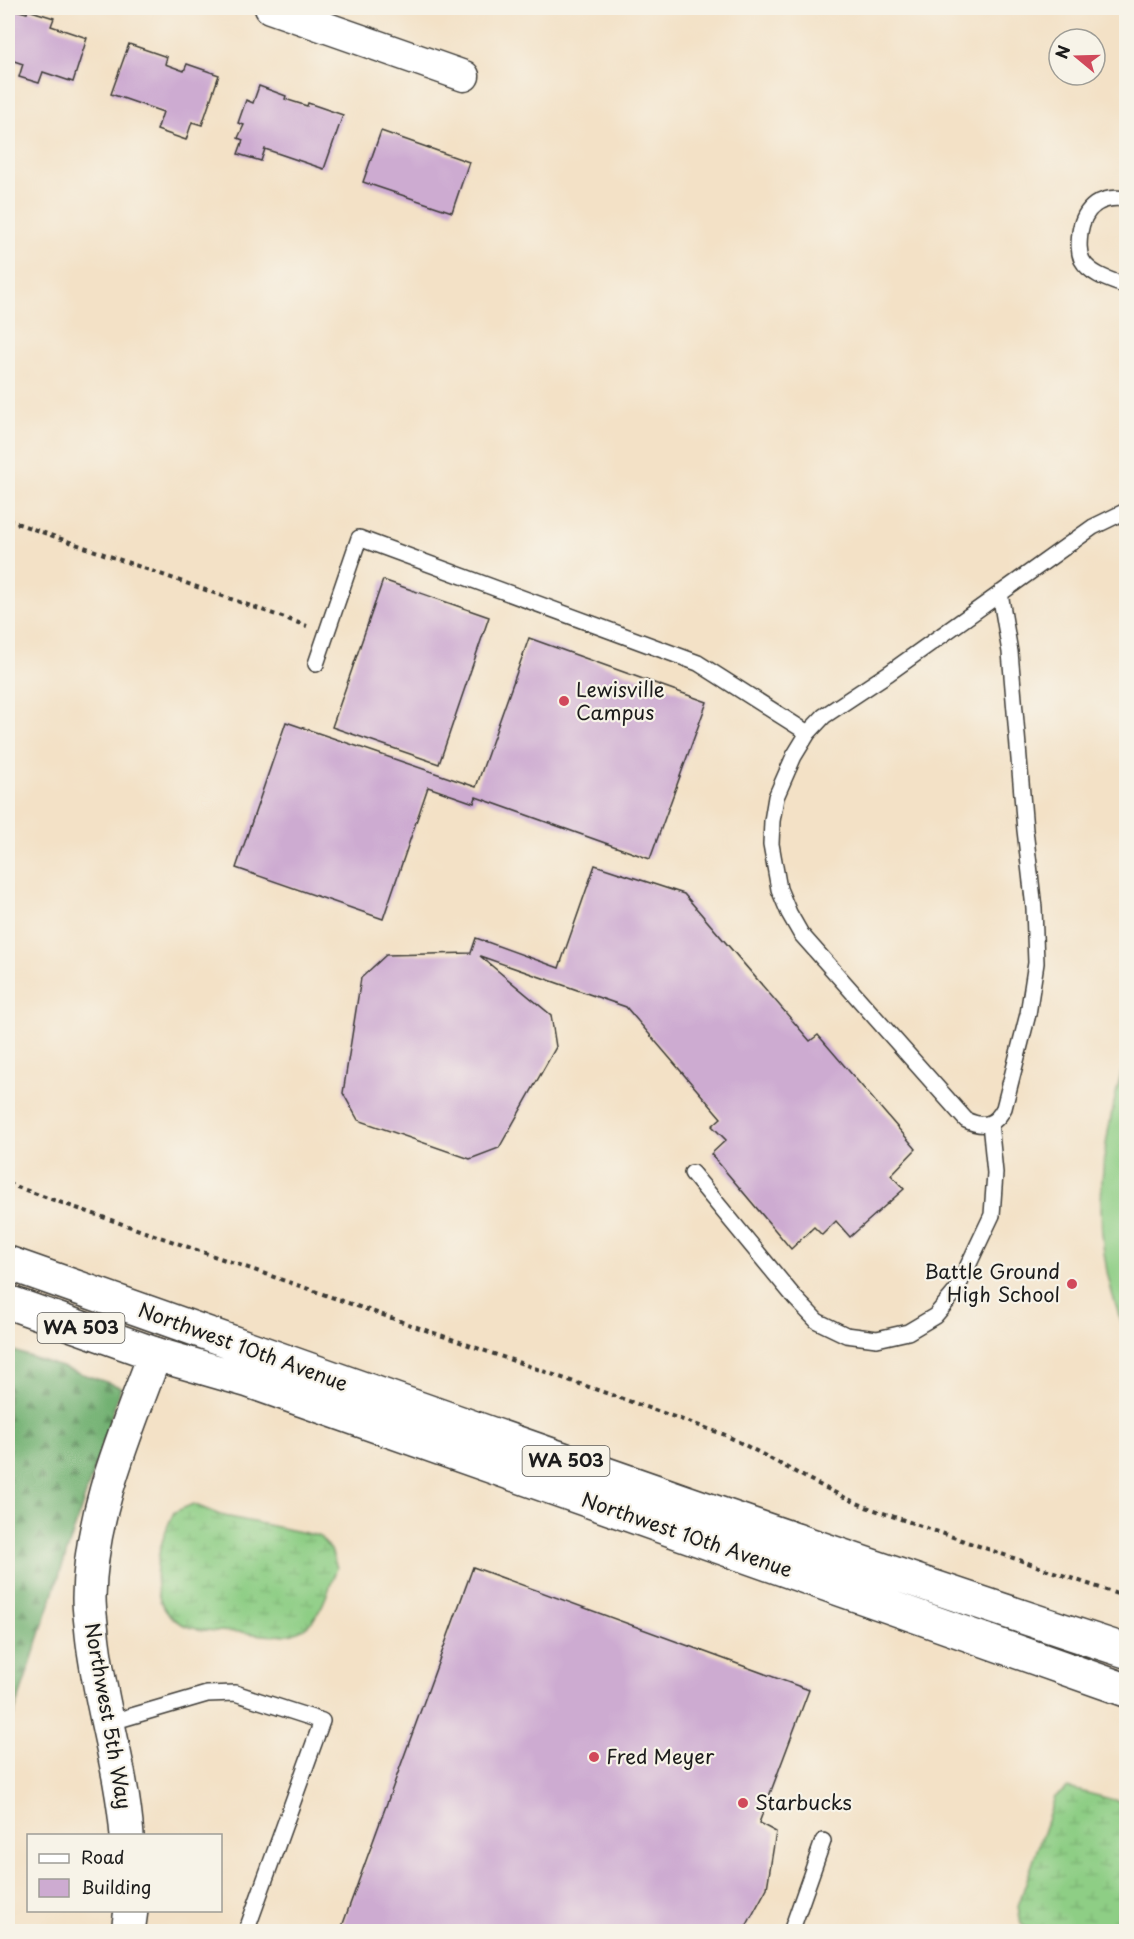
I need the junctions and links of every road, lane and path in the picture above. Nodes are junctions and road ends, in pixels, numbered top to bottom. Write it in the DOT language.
graph roads {
  1 [pos="270,8"];
  2 [pos="464,76"];
  3 [pos="1126,199"];
  4 [pos="1126,286"];
  5 [pos="1126,511"];
  6 [pos="8,520"];
  7 [pos="1000,593"];
  8 [pos="327,633"];
  9 [pos="316,664"];
  10 [pos="808,733"];
  11 [pos="990,1124"];
  12 [pos="692,1173"];
  13 [pos="8,1184"];
  14 [pos="8,1263"];
  15 [pos="8,1302"];
  16 [pos="155,1354"];
  17 [pos="1126,1597"];
  18 [pos="1126,1651"];
  19 [pos="1126,1690"];
  20 [pos="108,1723"];
  21 [pos="127,1834"];
  22 [pos="823,1841"];
  23 [pos="131,1912"];
  24 [pos="795,1930"];
  25 [pos="128,1932"];
  26 [pos="246,1932"];
  1 -- 2 [label="street"];
  3 -- 4 [label="lane"];
  5 -- 7 [label="lane"];
  6 -- 8 [label="path"];
  7 -- 10 [label="lane"];
  7 -- 11 [label="lane"];
  8 -- 9 [label="lane"];
  8 -- 10 [label="lane"];
  10 -- 11 [label="lane"];
  11 -- 12 [label="lane"];
  13 -- 17 [label="path"];
  14 -- 18 [label="main road, Northwest 10th Avenue / WA 503"];
  15 -- 16 [label="main road, Northwest 10th Avenue / WA 503"];
  16 -- 19 [label="main road, Northwest 10th Avenue / WA 503"];
  16 -- 20 [label="main road, Northwest 5th Way"];
  20 -- 21 [label="main road, Northwest 5th Way"];
  20 -- 26 [label="lane"];
  22 -- 24 [label="lane"];
  23 -- 25 [label="main road"];
}
